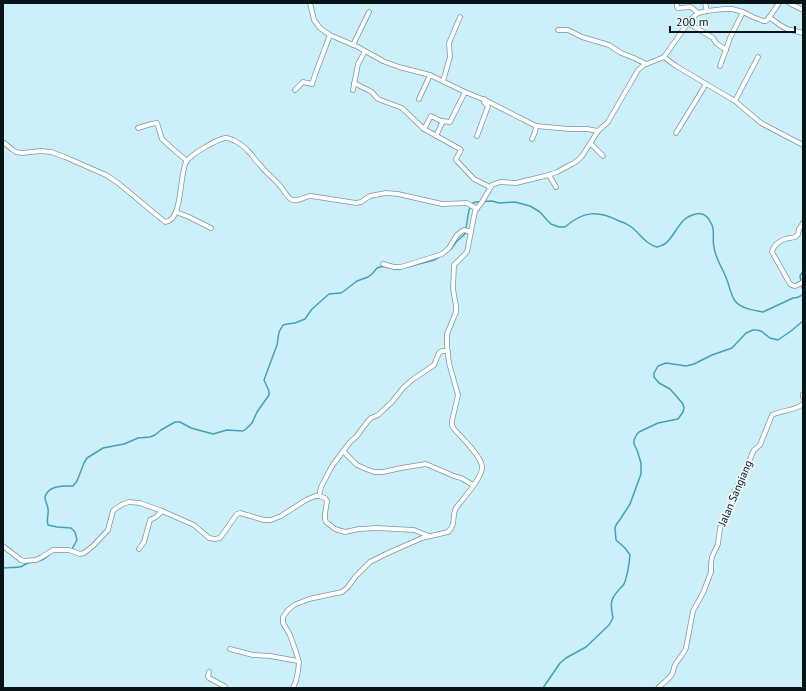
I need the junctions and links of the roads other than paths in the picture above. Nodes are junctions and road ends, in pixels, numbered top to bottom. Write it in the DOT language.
graph roads {
  1 [pos="310,3"];
  2 [pos="677,3"];
  3 [pos="705,3"];
  4 [pos="779,3"];
  5 [pos="789,3"];
  6 [pos="803,10"];
  7 [pos="707,11"];
  8 [pos="369,12"];
  9 [pos="743,12"];
  10 [pos="698,13"];
  11 [pos="460,17"];
  12 [pos="769,17"];
  13 [pos="688,23"];
  14 [pos="558,30"];
  15 [pos="803,33"];
  16 [pos="330,35"];
  17 [pos="353,45"];
  18 [pos="726,50"];
  19 [pos="365,51"];
  20 [pos="664,57"];
  21 [pos="758,57"];
  22 [pos="646,64"];
  23 [pos="720,66"];
  24 [pos="430,75"];
  25 [pos="443,81"];
  26 [pos="354,83"];
  27 [pos="706,84"];
  28 [pos="294,90"];
  29 [pos="353,90"];
  30 [pos="465,92"];
  31 [pos="419,99"];
  32 [pos="484,99"];
  33 [pos="735,101"];
  34 [pos="443,122"];
  35 [pos="536,126"];
  36 [pos="138,128"];
  37 [pos="424,129"];
  38 [pos="598,131"];
  39 [pos="676,132"];
  40 [pos="436,136"];
  41 [pos="477,136"];
  42 [pos="532,139"];
  43 [pos="3,142"];
  44 [pos="590,144"];
  45 [pos="803,145"];
  46 [pos="603,156"];
  47 [pos="187,161"];
  48 [pos="549,175"];
  49 [pos="490,187"];
  50 [pos="556,187"];
  51 [pos="475,208"];
  52 [pos="176,212"];
  53 [pos="803,223"];
  54 [pos="211,228"];
  55 [pos="468,231"];
  56 [pos="383,264"];
  57 [pos="803,282"];
  58 [pos="448,351"];
  59 [pos="803,394"];
  60 [pos="803,397"];
  61 [pos="803,404"];
  62 [pos="343,452"];
  63 [pos="473,485"];
  64 [pos="319,496"];
  65 [pos="162,511"];
  66 [pos="429,536"];
  67 [pos="3,546"];
  68 [pos="139,549"];
  69 [pos="230,649"];
  70 [pos="298,661"];
  71 [pos="209,672"];
  72 [pos="226,688"];
  73 [pos="293,688"];
  74 [pos="658,688"];
  1 -- 16 [label="street"];
  2 -- 10 [label="street"];
  3 -- 7 [label="street"];
  4 -- 12 [label="street"];
  5 -- 6 [label="street"];
  7 -- 9 [label="street"];
  7 -- 10 [label="street"];
  8 -- 17 [label="street"];
  9 -- 12 [label="street"];
  9 -- 18 [label="street"];
  10 -- 13 [label="street"];
  11 -- 25 [label="street"];
  12 -- 15 [label="street"];
  13 -- 18 [label="street"];
  13 -- 20 [label="street"];
  14 -- 22 [label="street"];
  16 -- 17 [label="street"];
  16 -- 28 [label="street"];
  17 -- 19 [label="street"];
  18 -- 23 [label="street"];
  19 -- 24 [label="street"];
  19 -- 26 [label="street"];
  20 -- 22 [label="street"];
  20 -- 27 [label="street"];
  21 -- 33 [label="street"];
  22 -- 38 [label="street"];
  24 -- 25 [label="street"];
  24 -- 31 [label="street"];
  25 -- 30 [label="street"];
  26 -- 29 [label="street"];
  26 -- 37 [label="street"];
  27 -- 33 [label="street"];
  27 -- 39 [label="street"];
  30 -- 32 [label="street"];
  30 -- 34 [label="street"];
  32 -- 35 [label="street"];
  32 -- 41 [label="street"];
  33 -- 45 [label="street"];
  34 -- 37 [label="street"];
  34 -- 40 [label="street"];
  35 -- 38 [label="street"];
  35 -- 42 [label="street"];
  36 -- 47 [label="street"];
  37 -- 40 [label="street"];
  38 -- 44 [label="street"];
  40 -- 49 [label="street"];
  43 -- 52 [label="street"];
  44 -- 46 [label="street"];
  44 -- 48 [label="street"];
  47 -- 51 [label="street"];
  47 -- 52 [label="street"];
  48 -- 49 [label="street"];
  48 -- 50 [label="street"];
  49 -- 51 [label="street"];
  51 -- 55 [label="street"];
  52 -- 54 [label="street"];
  53 -- 57 [label="street"];
  55 -- 56 [label="street"];
  55 -- 58 [label="street"];
  58 -- 62 [label="street"];
  58 -- 63 [label="street"];
  59 -- 60 [label="street"];
  61 -- 74 [label="street, Jalan Sangiang"];
  62 -- 63 [label="street"];
  62 -- 64 [label="street"];
  63 -- 66 [label="street"];
  64 -- 65 [label="street"];
  64 -- 66 [label="street"];
  65 -- 67 [label="street"];
  65 -- 68 [label="street"];
  66 -- 70 [label="street"];
  69 -- 70 [label="street"];
  70 -- 73 [label="street"];
  71 -- 72 [label="street"];
}
